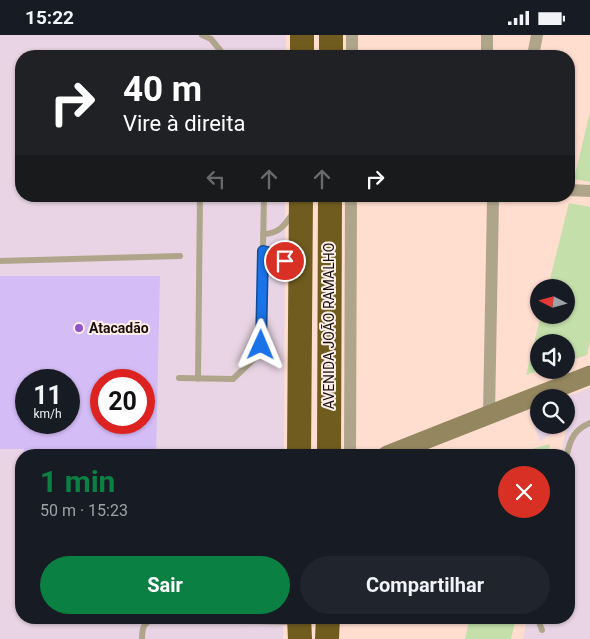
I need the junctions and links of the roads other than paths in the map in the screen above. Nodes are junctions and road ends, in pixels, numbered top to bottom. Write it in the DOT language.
graph roads {
  1 [pos="202,35"];
  2 [pos="302,35"];
  3 [pos="331,35"];
  4 [pos="352,35"];
  5 [pos="487,35"];
  6 [pos="538,35"];
  7 [pos="220,50"];
  8 [pos="302,50"];
  9 [pos="331,50"];
  10 [pos="352,50"];
  11 [pos="486,50"];
  12 [pos="534,50"];
  13 [pos="575,190"];
  14 [pos="590,191"];
  15 [pos="200,202"];
  16 [pos="264,202"];
  17 [pos="298,202"];
  18 [pos="300,202"];
  19 [pos="330,202"];
  20 [pos="351,202"];
  21 [pos="495,202"];
  22 [pos="264,234"];
  23 [pos="263,251"];
  24 [pos="180,256"];
  25 [pos="0,261"];
  26 [pos="300,292"];
  27 [pos="590,375"];
  28 [pos="179,378"];
  29 [pos="198,379"];
  30 [pos="489,414"];
  31 [pos="590,423"];
  32 [pos="299,449"];
  33 [pos="328,449"];
  34 [pos="350,449"];
  35 [pos="402,449"];
  36 [pos="568,449"];
  37 [pos="145,624"];
  38 [pos="259,624"];
  39 [pos="328,624"];
  40 [pos="540,624"];
  41 [pos="300,626"];
  42 [pos="542,630"];
  43 [pos="142,639"];
  44 [pos="328,639"];
  1 -- 7 [label="lane"];
  2 -- 8 [label="highway"];
  3 -- 9 [label="highway"];
  4 -- 10 [label="street"];
  5 -- 11 [label="street"];
  6 -- 12 [label="street"];
  13 -- 14 [label="street"];
  15 -- 29 [label="lane"];
  16 -- 22 [label="lane"];
  17 -- 22 [label="lane"];
  18 -- 26 [label="highway, AVENIDA JOÃO RAMALHO"];
  19 -- 33 [label="highway, AVENIDA JOÃO RAMALHO"];
  20 -- 34 [label="street"];
  21 -- 30 [label="street"];
  22 -- 23 [label="lane"];
  23 -- 26 [label="lane"];
  23 -- 29 [label="lane"];
  24 -- 25 [label="lane"];
  26 -- 32 [label="highway, AVENIDA JOÃO RAMALHO"];
  27 -- 30 [label="street"];
  28 -- 29 [label="lane"];
  30 -- 35 [label="street"];
  31 -- 36 [label="lane"];
  37 -- 43 [label="lane"];
  38 -- 41 [label="lane"];
  39 -- 44 [label="highway"];
  40 -- 42 [label="lane"];
}
